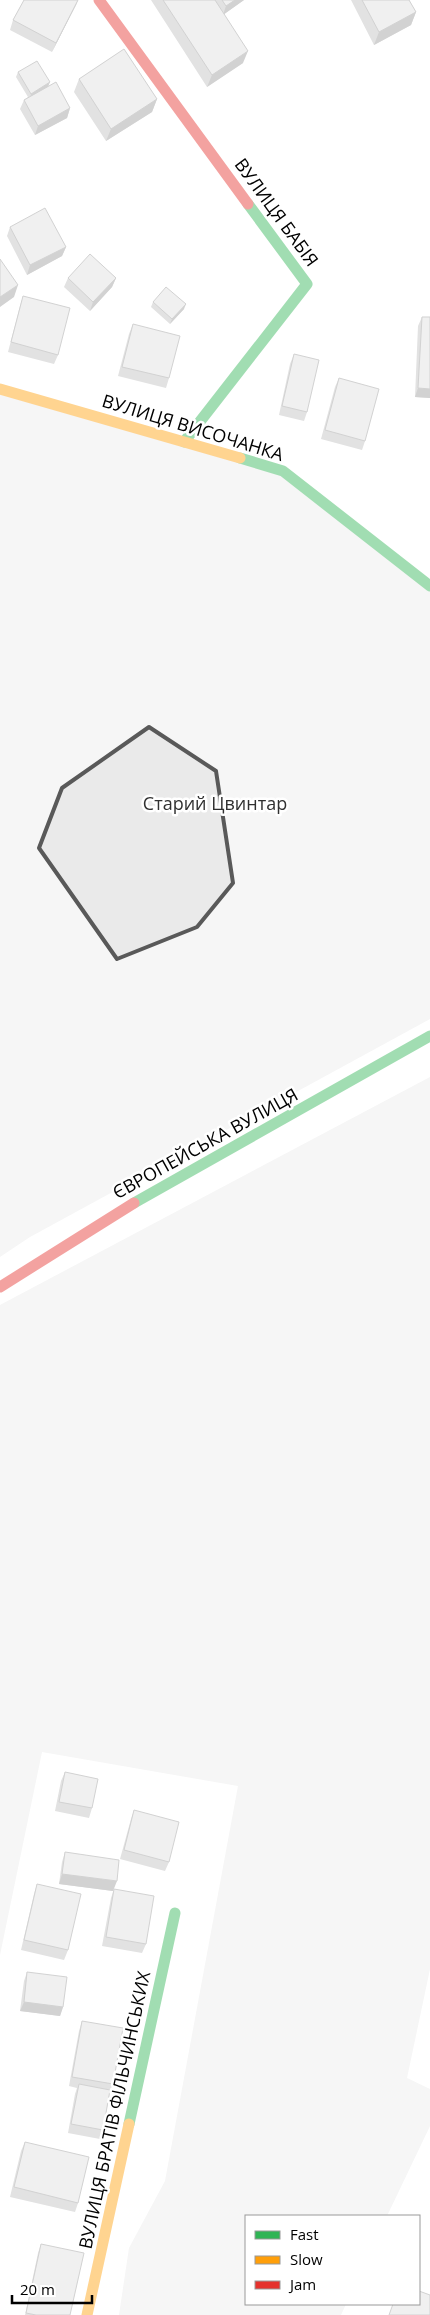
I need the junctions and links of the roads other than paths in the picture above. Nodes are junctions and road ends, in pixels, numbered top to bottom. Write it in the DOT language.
graph roads {
  1 [pos="99,0"];
  2 [pos="0,389"];
  3 [pos="184,442"];
  4 [pos="430,586"];
  5 [pos="430,1036"];
  6 [pos="0,1287"];
  7 [pos="175,1912"];
  8 [pos="87,2315"];
  1 -- 3 [label="street, ВУЛИЦЯ БАБІЯ"];
  2 -- 3 [label="street, ВУЛИЦЯ ВИСОЧАНКА"];
  3 -- 4 [label="street, ВУЛИЦЯ ВИСОЧАНКА"];
  5 -- 6 [label="street, ЄВРОПЕЙСЬКА ВУЛИЦЯ"];
  7 -- 8 [label="street, ВУЛИЦЯ БРАТІВ ФІЛЬЧИНСЬКИХ"];
}
